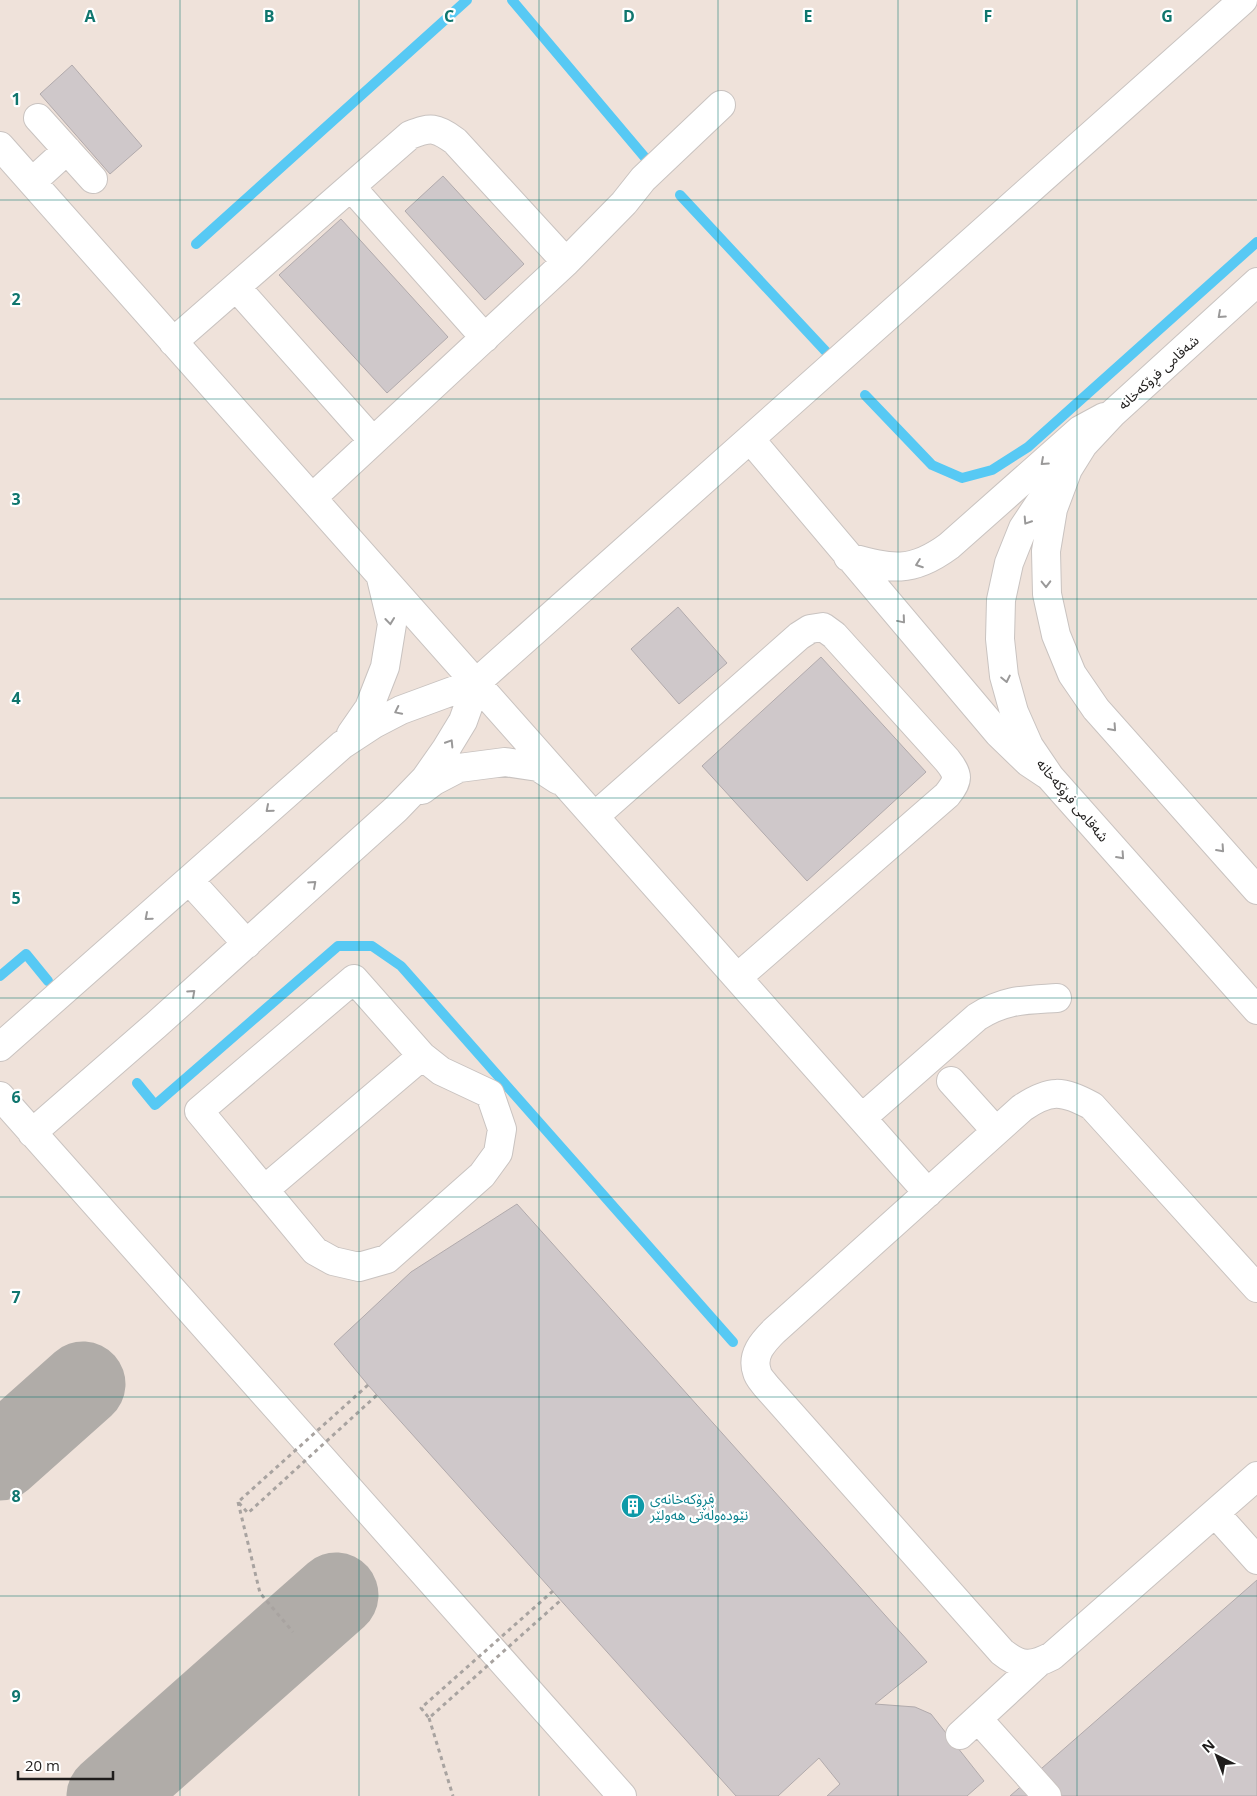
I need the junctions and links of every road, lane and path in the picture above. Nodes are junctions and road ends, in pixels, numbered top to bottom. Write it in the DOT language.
graph roads {
  1 [pos="1243,0"];
  2 [pos="721,105"];
  3 [pos="38,118"];
  4 [pos="0,146"];
  5 [pos="67,150"];
  6 [pos="93,179"];
  7 [pos="32,182"];
  8 [pos="351,187"];
  9 [pos="566,262"];
  10 [pos="1257,282"];
  11 [pos="236,287"];
  12 [pos="485,338"];
  13 [pos="173,342"];
  14 [pos="1112,414"];
  15 [pos="750,439"];
  16 [pos="373,441"];
  17 [pos="1068,469"];
  18 [pos="312,498"];
  19 [pos="848,556"];
  20 [pos="380,574"];
  21 [pos="477,682"];
  22 [pos="342,745"];
  23 [pos="1050,777"];
  24 [pos="571,789"];
  25 [pos="396,809"];
  26 [pos="595,816"];
  27 [pos="190,880"];
  28 [pos="1257,890"];
  29 [pos="247,944"];
  30 [pos="738,977"];
  31 [pos="1057,998"];
  32 [pos="1257,1010"];
  33 [pos="0,1047"];
  34 [pos="422,1056"];
  35 [pos="952,1081"];
  36 [pos="0,1096"];
  37 [pos="863,1117"];
  38 [pos="996,1132"];
  39 [pos="32,1133"];
  40 [pos="264,1190"];
  41 [pos="928,1192"];
  42 [pos="1257,1288"];
  43 [pos="368,1384"];
  44 [pos="377,1395"];
  45 [pos="1257,1476"];
  46 [pos="238,1502"];
  47 [pos="1215,1513"];
  48 [pos="1257,1560"];
  49 [pos="552,1591"];
  50 [pos="561,1600"];
  51 [pos="293,1632"];
  52 [pos="1038,1663"];
  53 [pos="429,1718"];
  54 [pos="453,1796"];
  55 [pos="622,1796"];
  56 [pos="1047,1796"];
  1 -- 15 [label="street"];
  2 -- 9 [label="street"];
  3 -- 5 [label="street"];
  4 -- 7 [label="street"];
  5 -- 6 [label="street"];
  5 -- 7 [label="street"];
  7 -- 13 [label="street"];
  8 -- 9 [label="street"];
  8 -- 11 [label="street"];
  8 -- 12 [label="street"];
  9 -- 12 [label="street"];
  10 -- 14 [label="street, شەقامی فڕۆکەخانە, one-way"];
  11 -- 13 [label="street"];
  11 -- 16 [label="street"];
  12 -- 16 [label="street"];
  13 -- 18 [label="street"];
  14 -- 17 [label="street, شەقامی فڕۆکەخانە"];
  14 -- 19 [label="street, one-way"];
  15 -- 19 [label="street"];
  15 -- 21 [label="street"];
  16 -- 18 [label="street"];
  17 -- 23 [label="street, شەقامی فڕۆکەخانە, one-way"];
  17 -- 28 [label="street, شەقامی فڕۆکەخانە, one-way"];
  18 -- 20 [label="street"];
  19 -- 23 [label="street, one-way"];
  20 -- 21 [label="street"];
  20 -- 22 [label="street, one-way"];
  21 -- 22 [label="street, one-way"];
  21 -- 24 [label="street"];
  25 -- 21 [label="street, one-way"];
  22 -- 27 [label="street, one-way"];
  23 -- 32 [label="street, شەقامی فڕۆکەخانە, one-way"];
  24 -- 25 [label="street"];
  24 -- 26 [label="street"];
  29 -- 25 [label="street, one-way"];
  26 -- 30 [label="street"];
  26 -- 30 [label="street"];
  27 -- 29 [label="street"];
  27 -- 33 [label="street, one-way"];
  39 -- 29 [label="street, one-way"];
  30 -- 37 [label="street"];
  31 -- 37 [label="street"];
  34 -- 40 [label="street"];
  34 -- 40 [label="street"];
  34 -- 40 [label="street"];
  35 -- 38 [label="street"];
  36 -- 39 [label="street"];
  37 -- 41 [label="street"];
  38 -- 41 [label="street"];
  38 -- 42 [label="street"];
  39 -- 55 [label="street"];
  41 -- 52 [label="street"];
  43 -- 46 [label="path, bridge"];
  44 -- 46 [label="path, bridge"];
  45 -- 47 [label="street"];
  46 -- 51 [label="path"];
  47 -- 48 [label="street"];
  47 -- 52 [label="street"];
  49 -- 53 [label="path, bridge"];
  50 -- 53 [label="path, bridge"];
  52 -- 56 [label="street"];
  53 -- 54 [label="path"];
}
